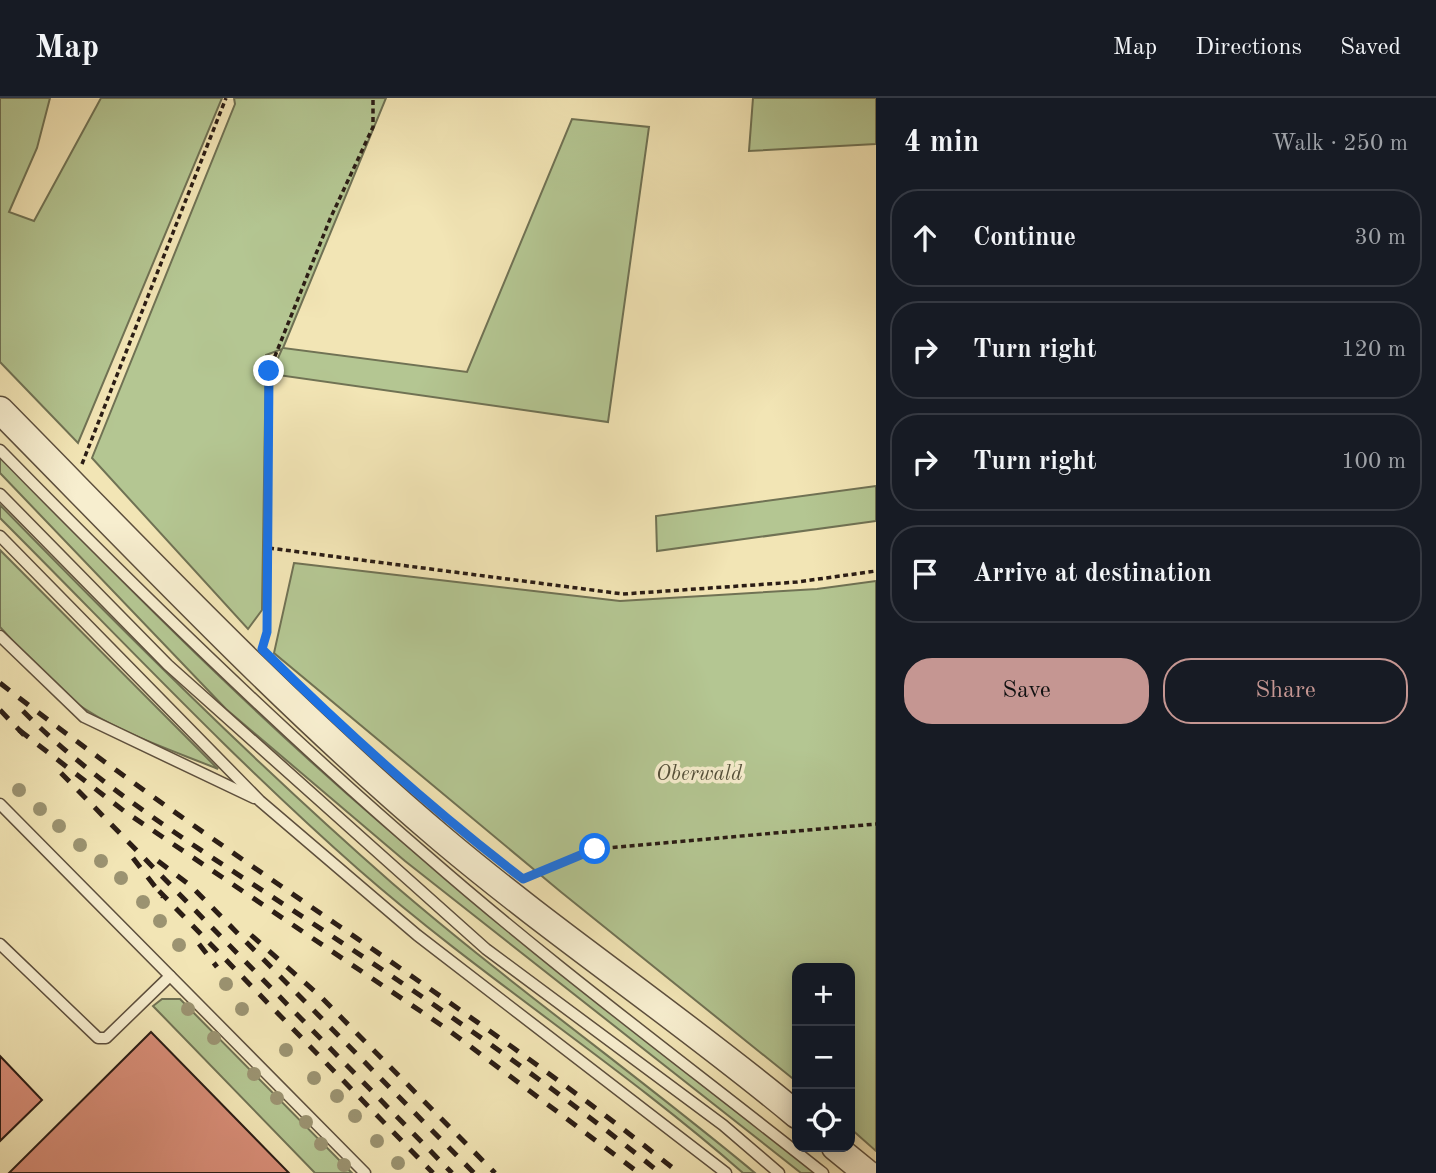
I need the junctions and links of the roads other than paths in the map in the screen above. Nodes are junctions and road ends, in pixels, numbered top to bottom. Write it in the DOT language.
graph roads {
  1 [pos="0,410"];
  2 [pos="0,450"];
  3 [pos="0,494"];
  4 [pos="0,536"];
  5 [pos="0,636"];
  6 [pos="260,801"];
  7 [pos="0,804"];
  8 [pos="0,944"];
  9 [pos="170,976"];
  10 [pos="792,1111"];
  11 [pos="841,1152"];
  12 [pos="365,1173"];
  13 [pos="726,1173"];
  14 [pos="779,1173"];
  15 [pos="823,1173"];
  16 [pos="867,1173"];
  1 -- 10 [label="street"];
  2 -- 15 [label="lane"];
  3 -- 14 [label="lane"];
  4 -- 6 [label="lane"];
  5 -- 6 [label="lane"];
  6 -- 13 [label="lane"];
  7 -- 9 [label="lane"];
  8 -- 9 [label="lane"];
  9 -- 12 [label="lane"];
  11 -- 16 [label="street"];
}
